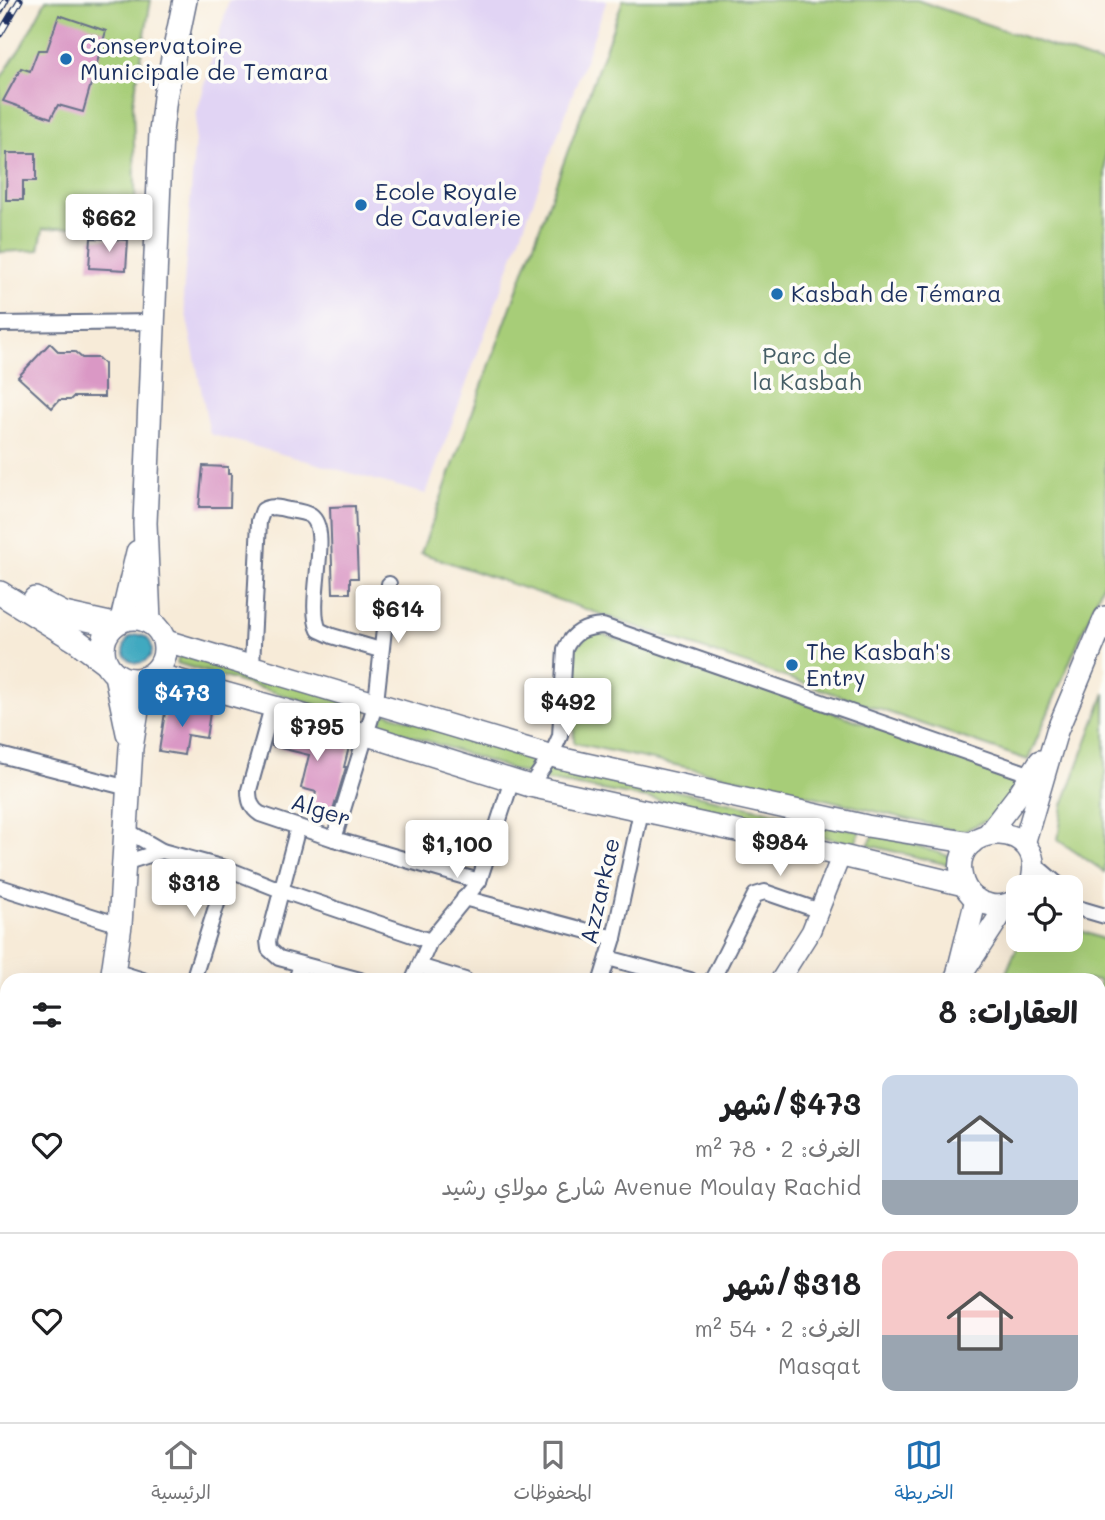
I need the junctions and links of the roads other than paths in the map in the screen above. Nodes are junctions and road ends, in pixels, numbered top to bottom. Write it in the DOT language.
graph roads {
  1 [pos="185,0"];
  2 [pos="155,322"];
  3 [pos="0,324"];
  4 [pos="145,523"];
  5 [pos="0,579"];
  6 [pos="389,584"];
  7 [pos="0,593"];
  8 [pos="1105,617"];
  9 [pos="118,622"];
  10 [pos="156,631"];
  11 [pos="380,650"];
  12 [pos="252,665"];
  13 [pos="110,668"];
  14 [pos="147,676"];
  15 [pos="376,702"];
  16 [pos="272,707"];
  17 [pos="1057,731"];
  18 [pos="365,735"];
  19 [pos="131,748"];
  20 [pos="0,755"];
  21 [pos="551,756"];
  22 [pos="1032,775"];
  23 [pos="521,783"];
  24 [pos="128,788"];
  25 [pos="641,811"];
  26 [pos="867,826"];
  27 [pos="298,827"];
  28 [pos="126,830"];
  29 [pos="980,838"];
  30 [pos="334,839"];
  31 [pos="1024,844"];
  32 [pos="162,851"];
  33 [pos="849,858"];
  34 [pos="124,863"];
  35 [pos="1034,864"];
  36 [pos="228,869"];
  37 [pos="1034,875"];
  38 [pos="1047,875"];
  39 [pos="479,881"];
  40 [pos="0,887"];
  41 [pos="283,891"];
  42 [pos="970,892"];
  43 [pos="464,898"];
  44 [pos="1006,902"];
  45 [pos="1083,909"];
  46 [pos="820,911"];
  47 [pos="1006,912"];
  48 [pos="1105,916"];
  49 [pos="120,925"];
  50 [pos="614,938"];
  51 [pos="429,941"];
  52 [pos="608,958"];
  53 [pos="302,965"];
  54 [pos="419,966"];
  55 [pos="113,973"];
  56 [pos="194,973"];
  57 [pos="299,973"];
  58 [pos="333,973"];
  59 [pos="416,973"];
  60 [pos="442,973"];
  61 [pos="603,973"];
  62 [pos="664,973"];
  63 [pos="716,973"];
  64 [pos="784,973"];
  65 [pos="958,973"];
  66 [pos="962,973"];
  1 -- 2 [label="main road"];
  2 -- 3 [label="street"];
  2 -- 4 [label="main road"];
  4 -- 9 [label="main road"];
  4 -- 10 [label="main road"];
  5 -- 9 [label="main road"];
  6 -- 11 [label="street"];
  7 -- 13 [label="main road"];
  8 -- 17 [label="main road"];
  9 -- 10 [label="main road"];
  9 -- 13 [label="main road"];
  10 -- 12 [label="main road"];
  10 -- 14 [label="main road"];
  11 -- 12 [label="street"];
  11 -- 15 [label="street"];
  12 -- 15 [label="main road"];
  13 -- 14 [label="main road"];
  13 -- 19 [label="main road"];
  14 -- 16 [label="main road"];
  14 -- 19 [label="main road"];
  15 -- 18 [label="street"];
  15 -- 21 [label="main road"];
  16 -- 18 [label="main road"];
  16 -- 27 [label="street, Alger"];
  17 -- 22 [label="main road"];
  17 -- 31 [label="main road"];
  18 -- 23 [label="main road"];
  18 -- 30 [label="street"];
  19 -- 24 [label="main road"];
  20 -- 24 [label="street"];
  21 -- 22 [label="street"];
  21 -- 23 [label="street"];
  21 -- 26 [label="main road"];
  22 -- 29 [label="main road"];
  23 -- 25 [label="main road"];
  23 -- 39 [label="street"];
  24 -- 28 [label="main road"];
  25 -- 33 [label="main road"];
  25 -- 50 [label="street, Azzarkae"];
  26 -- 29 [label="main road"];
  26 -- 33 [label="main road"];
  27 -- 30 [label="street, Alger"];
  27 -- 41 [label="street"];
  28 -- 32 [label="street"];
  28 -- 34 [label="main road"];
  29 -- 31 [label="main road"];
  29 -- 42 [label="main road"];
  30 -- 39 [label="street, Alger"];
  31 -- 35 [label="main road"];
  32 -- 34 [label="street"];
  32 -- 36 [label="street"];
  33 -- 42 [label="main road"];
  33 -- 46 [label="street"];
  34 -- 49 [label="main road"];
  35 -- 37 [label="main road"];
  35 -- 38 [label="street"];
  36 -- 41 [label="street"];
  36 -- 56 [label="street"];
  39 -- 43 [label="street"];
  40 -- 49 [label="street"];
  41 -- 51 [label="street"];
  41 -- 53 [label="street"];
  42 -- 44 [label="main road"];
  42 -- 65 [label="main road"];
  43 -- 50 [label="street"];
  43 -- 51 [label="street"];
  45 -- 48 [label="street"];
  46 -- 63 [label="street"];
  46 -- 64 [label="street"];
  47 -- 66 [label="main road"];
  49 -- 55 [label="main road"];
  50 -- 52 [label="street, Azzarkae"];
  51 -- 54 [label="street"];
  52 -- 61 [label="street, Azzarkae"];
  52 -- 62 [label="street"];
  53 -- 57 [label="street"];
  53 -- 58 [label="street"];
  54 -- 59 [label="street"];
  54 -- 60 [label="street"];
}
